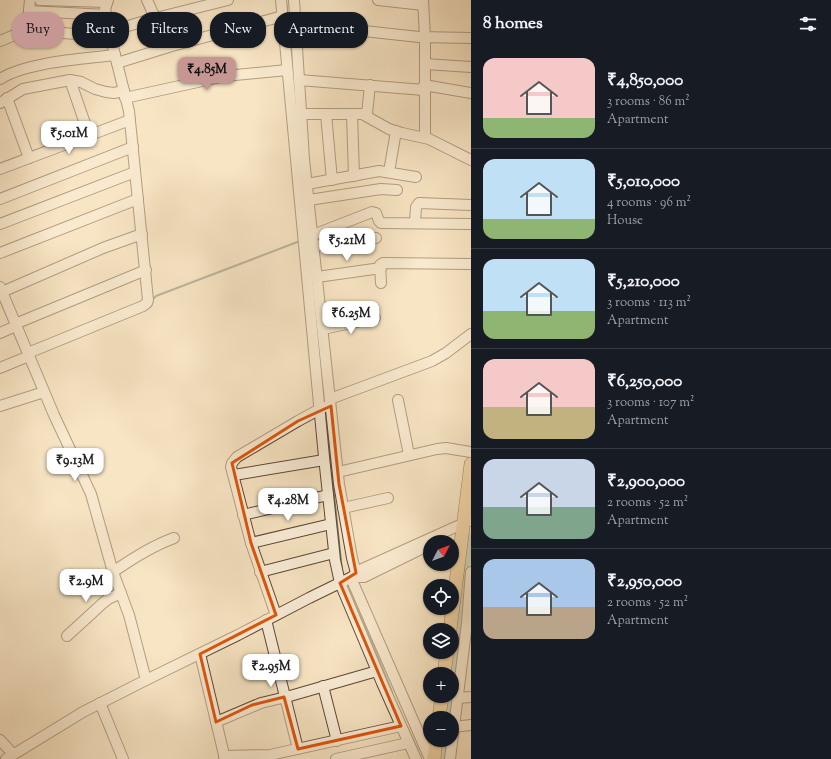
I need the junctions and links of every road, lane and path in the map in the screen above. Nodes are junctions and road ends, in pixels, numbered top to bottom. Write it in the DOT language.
graph roads {
  1 [pos="30,0"];
  2 [pos="40,0"];
  3 [pos="147,0"];
  4 [pos="228,0"];
  5 [pos="281,0"];
  6 [pos="294,0"];
  7 [pos="378,0"];
  8 [pos="108,1"];
  9 [pos="423,2"];
  10 [pos="29,11"];
  11 [pos="106,12"];
  12 [pos="152,12"];
  13 [pos="179,12"];
  14 [pos="282,12"];
  15 [pos="295,12"];
  16 [pos="72,13"];
  17 [pos="274,18"];
  18 [pos="368,31"];
  19 [pos="12,36"];
  20 [pos="425,37"];
  21 [pos="471,38"];
  22 [pos="0,41"];
  23 [pos="113,48"];
  24 [pos="285,48"];
  25 [pos="297,48"];
  26 [pos="116,59"];
  27 [pos="425,64"];
  28 [pos="471,67"];
  29 [pos="287,70"];
  30 [pos="0,79"];
  31 [pos="70,80"];
  32 [pos="299,80"];
  33 [pos="370,85"];
  34 [pos="424,88"];
  35 [pos="471,93"];
  36 [pos="125,95"];
  37 [pos="3,100"];
  38 [pos="301,114"];
  39 [pos="326,114"];
  40 [pos="352,114"];
  41 [pos="364,115"];
  42 [pos="130,120"];
  43 [pos="396,131"];
  44 [pos="89,135"];
  45 [pos="425,137"];
  46 [pos="133,147"];
  47 [pos="29,158"];
  48 [pos="471,160"];
  49 [pos="0,169"];
  50 [pos="135,172"];
  51 [pos="389,172"];
  52 [pos="354,176"];
  53 [pos="416,177"];
  54 [pos="332,180"];
  55 [pos="307,184"];
  56 [pos="397,190"];
  57 [pos="0,199"];
  58 [pos="138,199"];
  59 [pos="309,200"];
  60 [pos="471,205"];
  61 [pos="414,223"];
  62 [pos="0,224"];
  63 [pos="471,224"];
  64 [pos="142,234"];
  65 [pos="313,235"];
  66 [pos="376,238"];
  67 [pos="314,246"];
  68 [pos="0,253"];
  69 [pos="471,264"];
  70 [pos="381,268"];
  71 [pos="146,270"];
  72 [pos="317,277"];
  73 [pos="381,283"];
  74 [pos="0,289"];
  75 [pos="4,311"];
  76 [pos="375,318"];
  77 [pos="15,325"];
  78 [pos="323,329"];
  79 [pos="0,333"];
  80 [pos="471,334"];
  81 [pos="29,355"];
  82 [pos="0,368"];
  83 [pos="44,392"];
  84 [pos="398,400"];
  85 [pos="0,406"];
  86 [pos="326,406"];
  87 [pos="471,452"];
  88 [pos="409,455"];
  89 [pos="324,460"];
  90 [pos="471,464"];
  91 [pos="338,472"];
  92 [pos="234,476"];
  93 [pos="328,494"];
  94 [pos="388,498"];
  95 [pos="343,508"];
  96 [pos="243,515"];
  97 [pos="331,524"];
  98 [pos="467,525"];
  99 [pos="449,535"];
  100 [pos="174,538"];
  101 [pos="250,543"];
  102 [pos="423,548"];
  103 [pos="334,553"];
  104 [pos="113,572"];
  105 [pos="260,572"];
  106 [pos="471,572"];
  107 [pos="353,576"];
  108 [pos="340,583"];
  109 [pos="121,593"];
  110 [pos="276,615"];
  111 [pos="266,620"];
  112 [pos="451,623"];
  113 [pos="67,636"];
  114 [pos="200,654"];
  115 [pos="466,666"];
  116 [pos="377,671"];
  117 [pos="146,680"];
  118 [pos="323,686"];
  119 [pos="459,694"];
  120 [pos="284,697"];
  121 [pos="471,697"];
  122 [pos="459,698"];
  123 [pos="100,703"];
  124 [pos="216,722"];
  125 [pos="471,725"];
  126 [pos="401,726"];
  127 [pos="459,726"];
  128 [pos="0,740"];
  129 [pos="337,741"];
  130 [pos="408,743"];
  131 [pos="435,747"];
  132 [pos="452,747"];
  133 [pos="298,749"];
  134 [pos="9,756"];
  135 [pos="224,758"];
  136 [pos="123,759"];
  137 [pos="336,759"];
  138 [pos="416,759"];
  139 [pos="430,759"];
  140 [pos="434,759"];
  141 [pos="450,759"];
  1 -- 10 [label="street"];
  2 -- 8 [label="street"];
  3 -- 12 [label="street"];
  4 -- 13 [label="street"];
  5 -- 14 [label="street"];
  6 -- 15 [label="street"];
  7 -- 9 [label="street"];
  8 -- 11 [label="street"];
  9 -- 20 [label="street"];
  10 -- 16 [label="street"];
  17 -- 26 [label="street"];
  18 -- 20 [label="street"];
  19 -- 22 [label="street"];
  20 -- 21 [label="street"];
  20 -- 27 [label="street"];
  23 -- 26 [label="street"];
  24 -- 29 [label="street"];
  25 -- 32 [label="street"];
  26 -- 30 [label="street"];
  26 -- 36 [label="street"];
  27 -- 28 [label="street"];
  27 -- 34 [label="street"];
  29 -- 36 [label="street"];
  29 -- 86 [label="street"];
  31 -- 36 [label="street"];
  31 -- 37 [label="street"];
  31 -- 44 [label="street"];
  32 -- 33 [label="street"];
  32 -- 38 [label="street"];
  33 -- 34 [label="street"];
  33 -- 41 [label="street"];
  34 -- 35 [label="street"];
  34 -- 45 [label="street"];
  36 -- 42 [label="street"];
  37 -- 47 [label="street"];
  38 -- 39 [label="street"];
  38 -- 55 [label="street"];
  39 -- 40 [label="street"];
  39 -- 54 [label="street"];
  40 -- 41 [label="street"];
  40 -- 52 [label="street"];
  41 -- 43 [label="street"];
  42 -- 44 [label="street"];
  42 -- 46 [label="street"];
  43 -- 45 [label="street"];
  43 -- 51 [label="street"];
  44 -- 47 [label="street"];
  45 -- 48 [label="street"];
  46 -- 50 [label="street"];
  46 -- 57 [label="street"];
  47 -- 49 [label="street"];
  50 -- 58 [label="street"];
  50 -- 62 [label="street"];
  51 -- 52 [label="street"];
  51 -- 53 [label="street"];
  52 -- 54 [label="street"];
  54 -- 55 [label="street"];
  55 -- 59 [label="street"];
  56 -- 59 [label="street"];
  58 -- 64 [label="street"];
  58 -- 68 [label="street"];
  59 -- 65 [label="street"];
  60 -- 61 [label="street"];
  61 -- 63 [label="street"];
  61 -- 65 [label="street"];
  64 -- 71 [label="street"];
  64 -- 74 [label="street"];
  65 -- 67 [label="street"];
  66 -- 67 [label="street"];
  67 -- 72 [label="street"];
  69 -- 70 [label="street"];
  70 -- 72 [label="street"];
  70 -- 73 [label="street"];
  71 -- 77 [label="street"];
  71 -- 81 [label="street"];
  72 -- 78 [label="street"];
  74 -- 75 [label="street"];
  75 -- 77 [label="street"];
  76 -- 78 [label="street"];
  77 -- 79 [label="street"];
  77 -- 81 [label="street"];
  78 -- 86 [label="street"];
  80 -- 86 [label="street"];
  81 -- 82 [label="street"];
  81 -- 83 [label="street"];
  83 -- 85 [label="street"];
  83 -- 104 [label="street"];
  84 -- 88 [label="street"];
  86 -- 89 [label="street"];
  86 -- 91 [label="street"];
  86 -- 92 [label="street"];
  87 -- 88 [label="street"];
  88 -- 91 [label="street"];
  89 -- 92 [label="street"];
  89 -- 93 [label="street"];
  90 -- 98 [label="main road"];
  91 -- 95 [label="street"];
  92 -- 96 [label="street"];
  93 -- 96 [label="street"];
  93 -- 97 [label="street"];
  94 -- 95 [label="street"];
  95 -- 107 [label="street"];
  96 -- 101 [label="street"];
  97 -- 101 [label="street"];
  97 -- 103 [label="street"];
  98 -- 99 [label="street"];
  98 -- 107 [label="street"];
  98 -- 112 [label="main road"];
  100 -- 104 [label="street"];
  101 -- 105 [label="street"];
  102 -- 107 [label="street"];
  103 -- 105 [label="street"];
  103 -- 108 [label="street"];
  104 -- 109 [label="street"];
  105 -- 110 [label="street"];
  106 -- 115 [label="street"];
  107 -- 108 [label="street"];
  107 -- 139 [label="street"];
  108 -- 110 [label="street"];
  108 -- 116 [label="street"];
  109 -- 113 [label="street"];
  109 -- 117 [label="street"];
  110 -- 111 [label="street"];
  111 -- 114 [label="street"];
  111 -- 120 [label="street"];
  114 -- 117 [label="street"];
  114 -- 124 [label="street"];
  115 -- 119 [label="street"];
  116 -- 118 [label="street"];
  116 -- 126 [label="street"];
  117 -- 123 [label="street"];
  118 -- 120 [label="street"];
  118 -- 129 [label="street"];
  120 -- 124 [label="street"];
  120 -- 133 [label="street"];
  121 -- 122 [label="street"];
  123 -- 134 [label="street"];
  123 -- 136 [label="street"];
  124 -- 135 [label="street"];
  125 -- 127 [label="street"];
  126 -- 129 [label="street"];
  126 -- 130 [label="street"];
  128 -- 134 [label="street"];
  129 -- 133 [label="street"];
  130 -- 137 [label="street"];
  130 -- 138 [label="street"];
  131 -- 140 [label="main road"];
  132 -- 141 [label="street"];
  133 -- 135 [label="street"];
}
